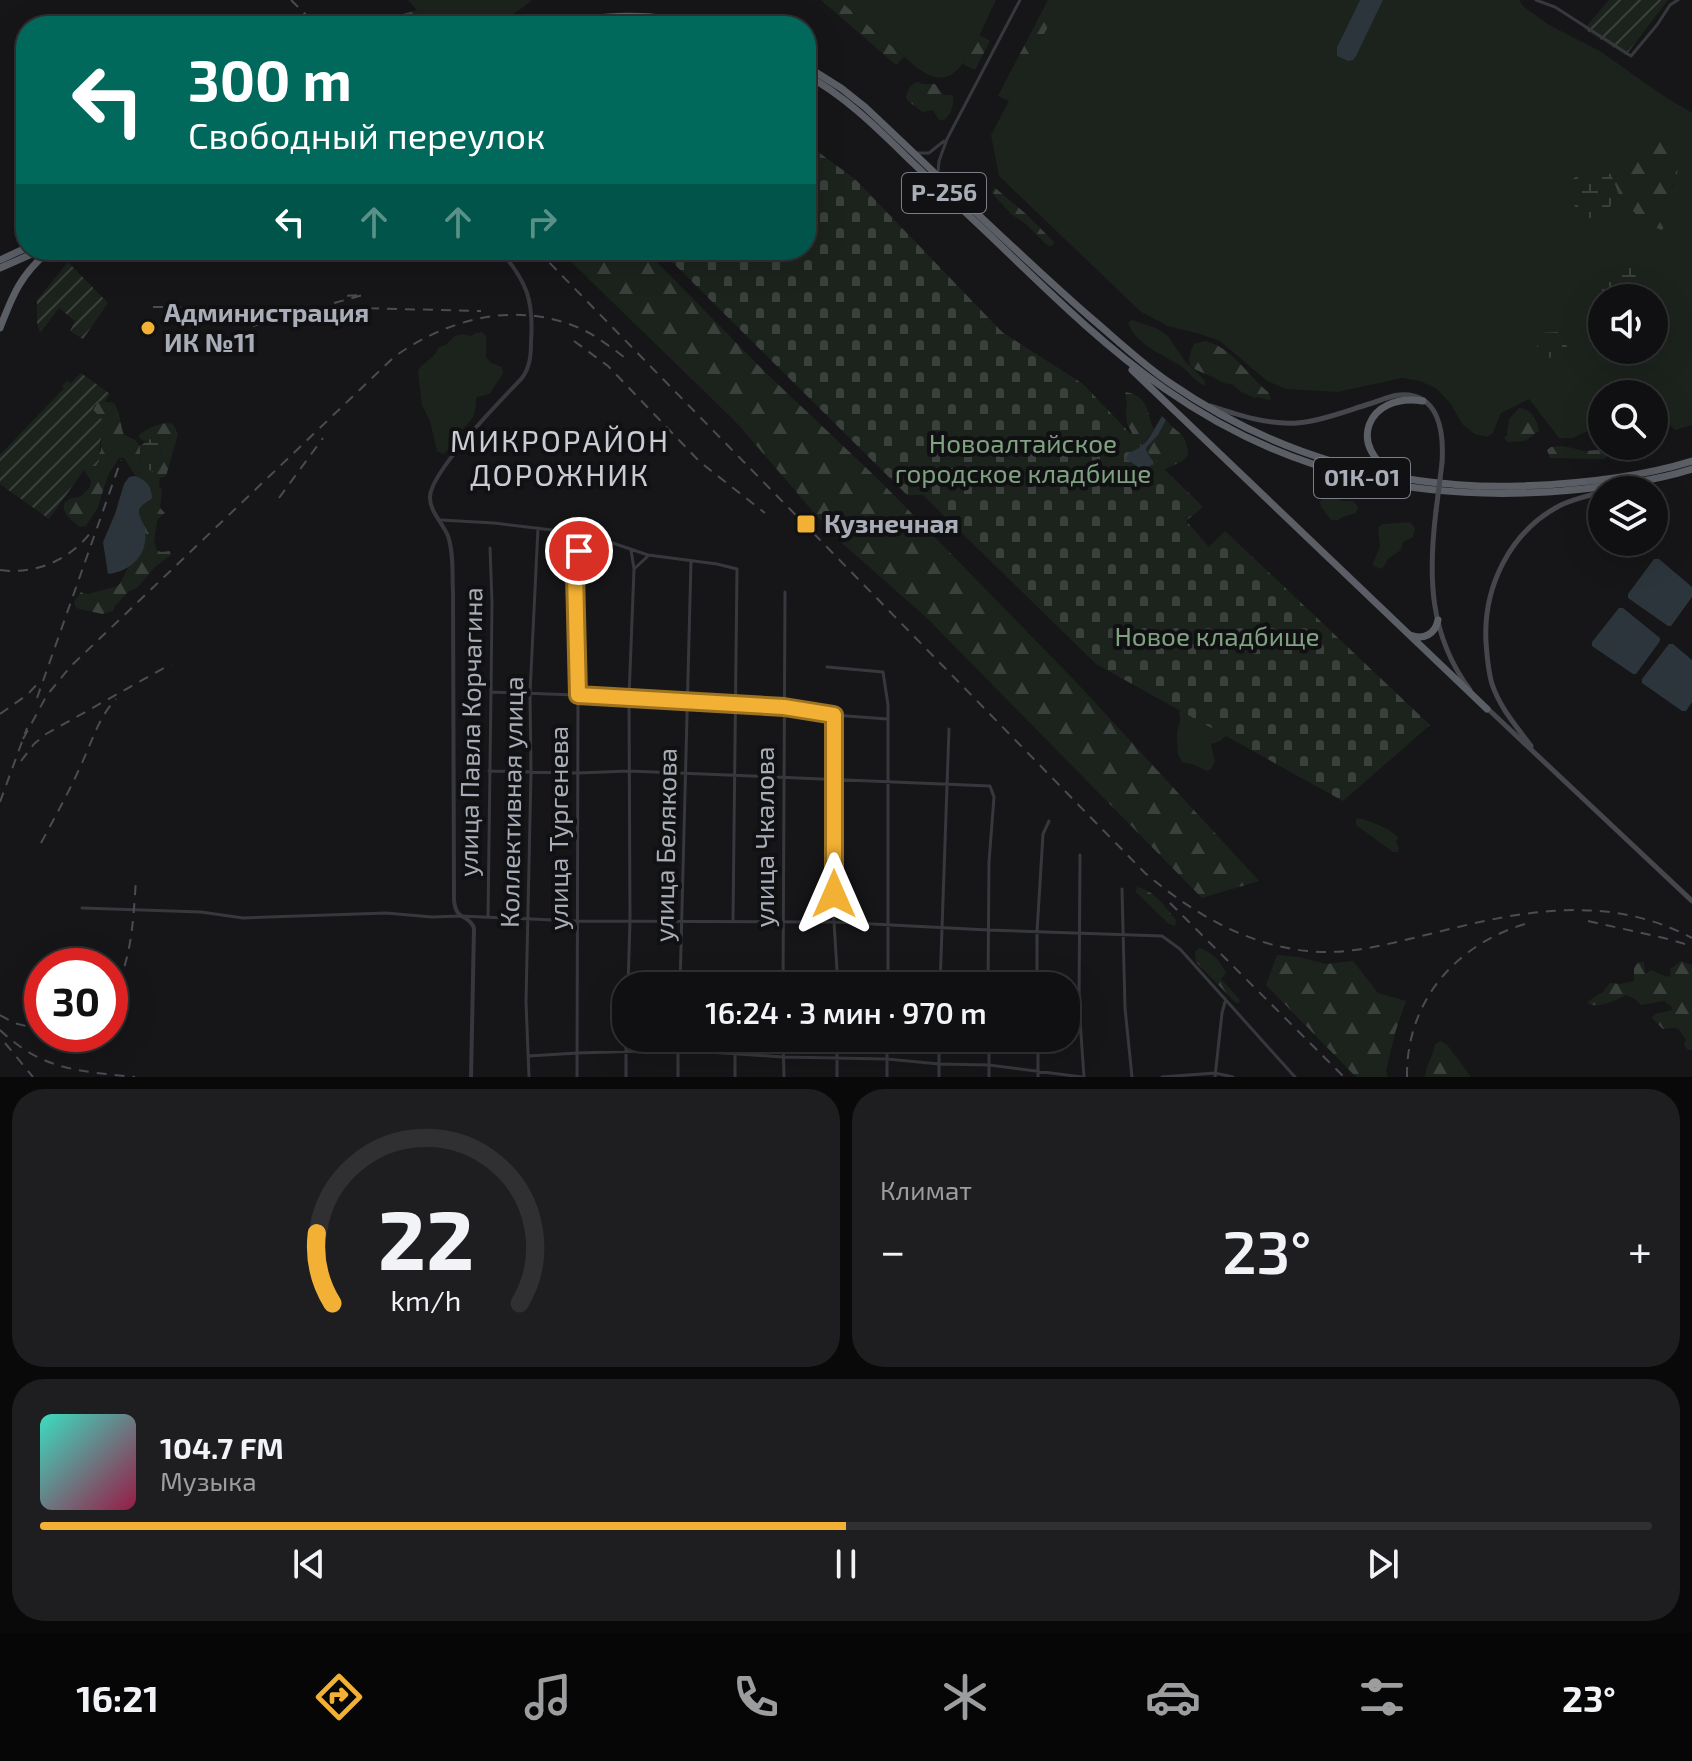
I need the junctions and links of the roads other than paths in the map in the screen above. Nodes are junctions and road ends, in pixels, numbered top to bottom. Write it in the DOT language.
graph roads {
  1 [pos="1020,0"];
  2 [pos="1536,0"];
  3 [pos="1678,0"];
  4 [pos="630,16"];
  5 [pos="651,16"];
  6 [pos="816,72"];
  7 [pos="816,81"];
  8 [pos="947,139"];
  9 [pos="914,152"];
  10 [pos="939,176"];
  11 [pos="39,260"];
  12 [pos="508,260"];
  13 [pos="1078,312"];
  14 [pos="0,328"];
  15 [pos="1199,401"];
  16 [pos="1423,401"];
  17 [pos="1692,461"];
  18 [pos="1692,469"];
  19 [pos="1665,476"];
  20 [pos="1409,480"];
  21 [pos="1588,488"];
  22 [pos="1588,497"];
  23 [pos="439,520"];
  24 [pos="538,528"];
  25 [pos="578,533"];
  26 [pos="490,548"];
  27 [pos="631,550"];
  28 [pos="648,555"];
  29 [pos="691,561"];
  30 [pos="634,569"];
  31 [pos="785,592"];
  32 [pos="1438,620"];
  33 [pos="1404,631"];
  34 [pos="827,667"];
  35 [pos="491,692"];
  36 [pos="530,693"];
  37 [pos="578,695"];
  38 [pos="629,697"];
  39 [pos="687,703"];
  40 [pos="734,705"];
  41 [pos="784,707"];
  42 [pos="1487,709"];
  43 [pos="834,715"];
  44 [pos="887,719"];
  45 [pos="949,729"];
  46 [pos="1542,760"];
  47 [pos="489,771"];
  48 [pos="629,771"];
  49 [pos="531,772"];
  50 [pos="578,773"];
  51 [pos="686,773"];
  52 [pos="733,774"];
  53 [pos="783,777"];
  54 [pos="834,780"];
  55 [pos="888,782"];
  56 [pos="946,783"];
  57 [pos="1049,821"];
  58 [pos="1080,855"];
  59 [pos="1122,889"];
  60 [pos="1692,901"];
  61 [pos="82,908"];
  62 [pos="460,916"];
  63 [pos="488,917"];
  64 [pos="528,918"];
  65 [pos="630,920"];
  66 [pos="682,920"];
  67 [pos="733,920"];
  68 [pos="577,921"];
  69 [pos="782,921"];
  70 [pos="834,922"];
  71 [pos="889,925"];
  72 [pos="941,929"];
  73 [pos="988,930"];
  74 [pos="1037,932"];
  75 [pos="1079,933"];
  76 [pos="1121,935"];
  77 [pos="628,972"];
  78 [pos="680,972"];
  79 [pos="783,972"];
  80 [pos="837,972"];
  81 [pos="888,972"];
  82 [pos="940,972"];
  83 [pos="988,972"];
  84 [pos="1037,972"];
  85 [pos="1226,1000"];
  86 [pos="625,1052"];
  87 [pos="678,1052"];
  88 [pos="716,1052"];
  89 [pos="783,1052"];
  90 [pos="837,1052"];
  91 [pos="887,1052"];
  92 [pos="939,1052"];
  93 [pos="989,1052"];
  94 [pos="1038,1052"];
  95 [pos="577,1053"];
  96 [pos="735,1053"];
  97 [pos="529,1056"];
  98 [pos="783,1057"];
  99 [pos="837,1059"];
  100 [pos="887,1059"];
  101 [pos="939,1064"];
  102 [pos="989,1065"];
  103 [pos="1038,1070"];
  104 [pos="1215,1075"];
  105 [pos="471,1077"];
  106 [pos="529,1077"];
  107 [pos="577,1077"];
  108 [pos="626,1077"];
  109 [pos="678,1077"];
  110 [pos="735,1077"];
  111 [pos="784,1077"];
  112 [pos="837,1077"];
  113 [pos="887,1077"];
  114 [pos="939,1077"];
  115 [pos="989,1077"];
  116 [pos="1038,1077"];
  117 [pos="1083,1077"];
  118 [pos="1132,1077"];
  119 [pos="1162,1077"];
  120 [pos="1233,1077"];
  121 [pos="1295,1077"];
  1 -- 8 [label="street"];
  2 -- 3 [label="street"];
  4 -- 5 [label="highway"];
  6 -- 9 [label="highway, Р-256"];
  7 -- 13 [label="highway, Р-256"];
  8 -- 9 [label="street"];
  8 -- 10 [label="street"];
  9 -- 10 [label="highway, Р-256"];
  10 -- 13 [label="highway, Р-256"];
  11 -- 14 [label="highway"];
  12 -- 23 [label="street"];
  13 -- 15 [label="highway, 01К-01"];
  13 -- 21 [label="highway, 01К-01"];
  13 -- 33 [label="highway"];
  15 -- 16 [label="main road"];
  15 -- 20 [label="highway, 01К-01"];
  16 -- 20 [label="highway"];
  16 -- 32 [label="main road, bridge"];
  17 -- 20 [label="highway, 01К-01"];
  18 -- 19 [label="highway, 01К-01"];
  22 -- 46 [label="main road"];
  23 -- 24 [label="street"];
  23 -- 62 [label="street"];
  24 -- 25 [label="street"];
  24 -- 36 [label="street, Коллективная улица"];
  25 -- 27 [label="street"];
  25 -- 37 [label="street, улица Тургенева"];
  26 -- 35 [label="street, улица Павла Корчагина"];
  27 -- 28 [label="street"];
  27 -- 30 [label="street"];
  28 -- 29 [label="street"];
  28 -- 30 [label="street"];
  29 -- 39 [label="street, улица Белякова"];
  29 -- 40 [label="street"];
  30 -- 38 [label="street"];
  31 -- 41 [label="street, улица Чкалова"];
  32 -- 33 [label="highway"];
  32 -- 42 [label="main road"];
  33 -- 42 [label="highway"];
  34 -- 44 [label="street"];
  35 -- 36 [label="street"];
  35 -- 47 [label="street, улица Павла Корчагина"];
  36 -- 37 [label="street"];
  36 -- 49 [label="street, Коллективная улица"];
  37 -- 38 [label="street"];
  37 -- 50 [label="street, улица Тургенева"];
  38 -- 39 [label="street"];
  38 -- 48 [label="street"];
  39 -- 40 [label="street"];
  39 -- 51 [label="street, улица Белякова"];
  40 -- 41 [label="street"];
  40 -- 52 [label="street"];
  41 -- 43 [label="street"];
  41 -- 53 [label="street, улица Чкалова"];
  42 -- 46 [label="main road"];
  43 -- 44 [label="street"];
  43 -- 54 [label="street"];
  44 -- 55 [label="street"];
  45 -- 56 [label="street"];
  46 -- 60 [label="main road"];
  47 -- 49 [label="street"];
  47 -- 63 [label="street, улица Павла Корчагина"];
  48 -- 50 [label="street"];
  48 -- 51 [label="street"];
  48 -- 65 [label="street"];
  49 -- 50 [label="street"];
  49 -- 64 [label="street, Коллективная улица"];
  50 -- 68 [label="street, улица Тургенева"];
  51 -- 52 [label="street"];
  51 -- 66 [label="street, улица Белякова"];
  52 -- 53 [label="street"];
  52 -- 67 [label="street"];
  53 -- 54 [label="street"];
  53 -- 69 [label="street, улица Чкалова"];
  54 -- 55 [label="street"];
  54 -- 70 [label="street"];
  55 -- 56 [label="street"];
  55 -- 71 [label="street"];
  56 -- 72 [label="street"];
  56 -- 73 [label="street"];
  57 -- 74 [label="street"];
  58 -- 75 [label="street"];
  59 -- 76 [label="street"];
  61 -- 62 [label="street"];
  62 -- 63 [label="street"];
  62 -- 105 [label="street"];
  63 -- 64 [label="street"];
  64 -- 68 [label="street"];
  64 -- 97 [label="street, Коллективная улица"];
  65 -- 66 [label="street"];
  65 -- 68 [label="street"];
  65 -- 77 [label="street"];
  66 -- 67 [label="street"];
  66 -- 78 [label="street, улица Белякова"];
  67 -- 69 [label="street"];
  68 -- 95 [label="street, улица Тургенева"];
  69 -- 70 [label="street"];
  69 -- 79 [label="street, улица Чкалова"];
  70 -- 71 [label="street"];
  70 -- 80 [label="street"];
  71 -- 72 [label="street"];
  71 -- 81 [label="street"];
  72 -- 73 [label="street"];
  72 -- 82 [label="street"];
  73 -- 74 [label="street"];
  73 -- 83 [label="street"];
  74 -- 75 [label="street"];
  74 -- 84 [label="street"];
  75 -- 76 [label="street"];
  75 -- 117 [label="street"];
  76 -- 85 [label="street"];
  76 -- 118 [label="street"];
  85 -- 104 [label="street"];
  85 -- 121 [label="street"];
  86 -- 95 [label="street"];
  86 -- 108 [label="street"];
  87 -- 109 [label="street"];
  88 -- 96 [label="street"];
  89 -- 98 [label="street"];
  90 -- 99 [label="street"];
  91 -- 100 [label="street"];
  92 -- 101 [label="street"];
  93 -- 102 [label="street"];
  94 -- 103 [label="street"];
  95 -- 97 [label="street"];
  95 -- 107 [label="street, улица Тургенева"];
  96 -- 98 [label="street"];
  96 -- 110 [label="street"];
  97 -- 106 [label="street, Коллективная улица"];
  98 -- 99 [label="street"];
  98 -- 111 [label="street"];
  99 -- 100 [label="street"];
  99 -- 112 [label="street"];
  100 -- 101 [label="street"];
  100 -- 113 [label="street"];
  101 -- 102 [label="street"];
  101 -- 114 [label="street"];
  102 -- 103 [label="street"];
  102 -- 115 [label="street"];
  103 -- 116 [label="street"];
  103 -- 117 [label="street"];
  104 -- 119 [label="street"];
  104 -- 120 [label="street"];
}
